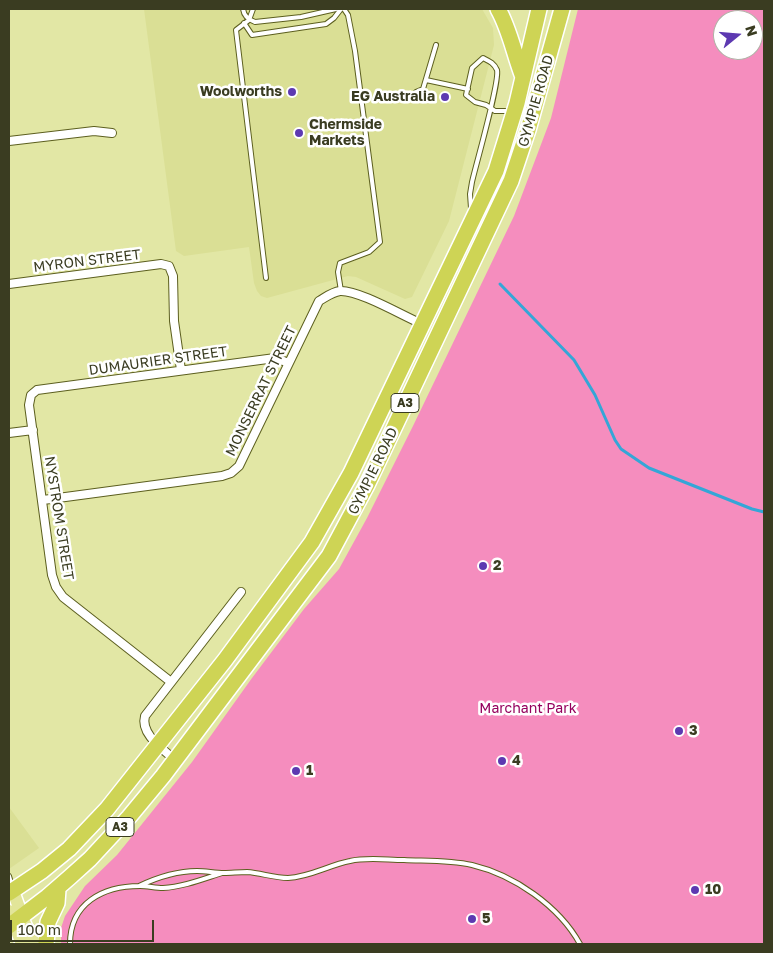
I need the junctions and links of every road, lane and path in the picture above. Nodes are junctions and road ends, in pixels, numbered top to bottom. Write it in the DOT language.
graph roads {
  1 [pos="243,9"];
  2 [pos="253,9"];
  3 [pos="336,9"];
  4 [pos="342,9"];
  5 [pos="498,9"];
  6 [pos="539,9"];
  7 [pos="562,9"];
  8 [pos="249,20"];
  9 [pos="244,23"];
  10 [pos="436,45"];
  11 [pos="523,76"];
  12 [pos="426,80"];
  13 [pos="468,89"];
  14 [pos="416,92"];
  15 [pos="490,108"];
  16 [pos="514,112"];
  17 [pos="112,132"];
  18 [pos="9,141"];
  19 [pos="470,226"];
  20 [pos="266,278"];
  21 [pos="9,284"];
  22 [pos="341,291"];
  23 [pos="422,324"];
  24 [pos="289,362"];
  25 [pos="181,370"];
  26 [pos="31,395"];
  27 [pos="33,430"];
  28 [pos="9,433"];
  29 [pos="42,500"];
  30 [pos="241,592"];
  31 [pos="171,682"];
  32 [pos="158,744"];
  33 [pos="175,760"];
  34 [pos="224,873"];
  35 [pos="139,886"];
  36 [pos="10,887"];
  37 [pos="58,889"];
  38 [pos="13,919"];
  39 [pos="22,944"];
  40 [pos="35,944"];
  41 [pos="46,944"];
  42 [pos="70,944"];
  43 [pos="580,944"];
  1 -- 8 [label="lane"];
  2 -- 8 [label="lane"];
  3 -- 8 [label="lane"];
  4 -- 9 [label="lane"];
  4 -- 22 [label="lane"];
  5 -- 11 [label="highway"];
  6 -- 11 [label="highway, GYMPIE ROAD / A3"];
  7 -- 33 [label="highway, GYMPIE ROAD / A3"];
  8 -- 9 [label="lane"];
  9 -- 20 [label="lane"];
  10 -- 12 [label="lane"];
  11 -- 16 [label="highway, GYMPIE ROAD / A3"];
  12 -- 13 [label="lane"];
  12 -- 14 [label="lane"];
  13 -- 15 [label="lane"];
  13 -- 15 [label="lane"];
  15 -- 16 [label="lane"];
  15 -- 19 [label="lane"];
  16 -- 19 [label="highway, GYMPIE ROAD / A3"];
  17 -- 18 [label="street"];
  19 -- 23 [label="highway, GYMPIE ROAD / A3"];
  21 -- 25 [label="street, MYRON STREET"];
  22 -- 23 [label="street"];
  22 -- 24 [label="street, MONSERRAT STREET"];
  23 -- 32 [label="highway, GYMPIE ROAD / A3"];
  24 -- 25 [label="street, DUMAURIER STREET"];
  24 -- 29 [label="street, MONSERRAT STREET"];
  25 -- 26 [label="street, DUMAURIER STREET"];
  26 -- 27 [label="street, NYSTROM STREET"];
  27 -- 28 [label="street"];
  27 -- 29 [label="street, NYSTROM STREET"];
  29 -- 31 [label="street, NYSTROM STREET"];
  30 -- 31 [label="street"];
  31 -- 32 [label="street"];
  32 -- 33 [label="street"];
  32 -- 36 [label="highway, GYMPIE ROAD / A3"];
  33 -- 37 [label="highway, GYMPIE ROAD / A3"];
  34 -- 35 [label="lane"];
  34 -- 35 [label="lane"];
  34 -- 43 [label="lane"];
  35 -- 42 [label="lane"];
  36 -- 38 [label="main road"];
  37 -- 38 [label="highway, GYMPIE ROAD / A3"];
  37 -- 41 [label="highway"];
  38 -- 39 [label="main road"];
  38 -- 40 [label="main road"];
}
